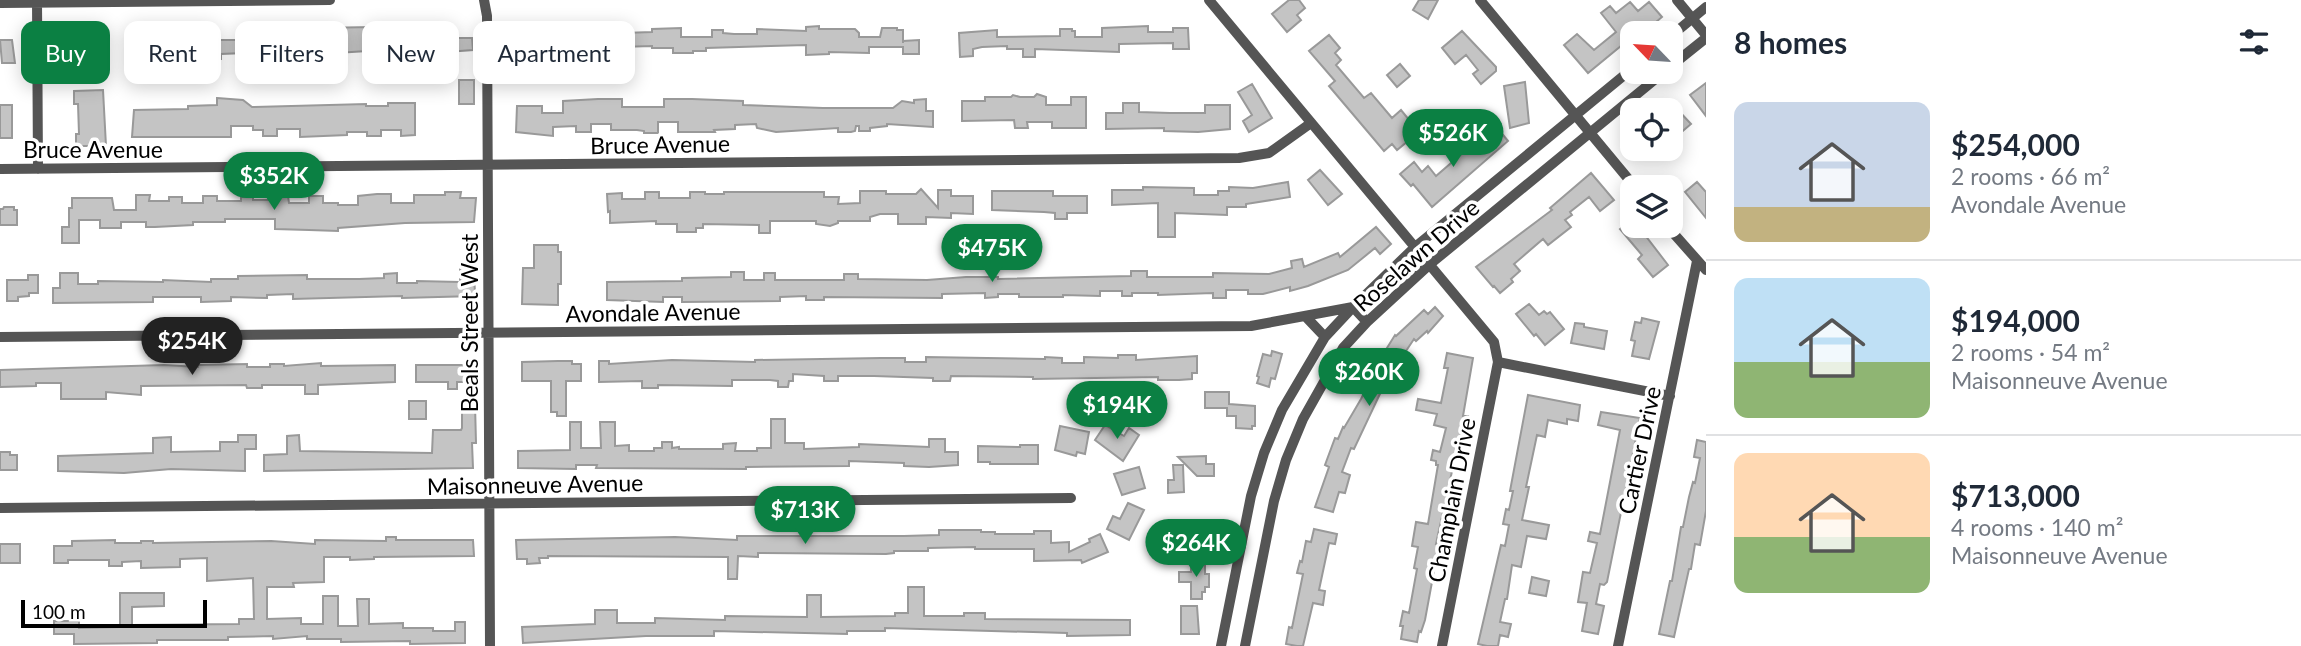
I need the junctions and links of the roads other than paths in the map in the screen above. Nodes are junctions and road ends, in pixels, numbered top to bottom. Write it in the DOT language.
graph roads {
  1 [pos="330,0"];
  2 [pos="484,0"];
  3 [pos="1209,0"];
  4 [pos="1480,0"];
  5 [pos="1677,0"];
  6 [pos="37,1"];
  7 [pos="0,3"];
  8 [pos="1706,7"];
  9 [pos="1693,18"];
  10 [pos="1684,25"];
  11 [pos="1706,36"];
  12 [pos="1684,55"];
  13 [pos="1620,79"];
  14 [pos="1649,84"];
  15 [pos="1575,115"];
  16 [pos="1311,123"];
  17 [pos="1590,133"];
  18 [pos="488,165"];
  19 [pos="0,169"];
  20 [pos="38,169"];
  21 [pos="1625,175"];
  22 [pos="1677,238"];
  23 [pos="1415,247"];
  24 [pos="1697,261"];
  25 [pos="1429,265"];
  26 [pos="1706,270"];
  27 [pos="1353,307"];
  28 [pos="1306,317"];
  29 [pos="1367,322"];
  30 [pos="488,332"];
  31 [pos="0,337"];
  32 [pos="1325,337"];
  33 [pos="1498,362"];
  34 [pos="1670,396"];
  35 [pos="1071,498"];
  36 [pos="489,503"];
  37 [pos="0,508"];
  38 [pos="489,646"];
  39 [pos="1221,646"];
  40 [pos="1245,646"];
  41 [pos="1442,646"];
  42 [pos="1618,646"];
  1 -- 6 [label="street"];
  2 -- 18 [label="street, Beals Street West"];
  3 -- 16 [label="street"];
  4 -- 15 [label="street"];
  5 -- 9 [label="street"];
  6 -- 7 [label="street"];
  6 -- 20 [label="street"];
  8 -- 9 [label="street"];
  9 -- 10 [label="street"];
  9 -- 11 [label="street"];
  11 -- 12 [label="street"];
  13 -- 15 [label="street, Roselawn Drive"];
  14 -- 17 [label="street, Roselawn Drive"];
  15 -- 17 [label="street"];
  15 -- 23 [label="street, Roselawn Drive"];
  16 -- 18 [label="street, Bruce Avenue"];
  16 -- 23 [label="street"];
  17 -- 21 [label="street"];
  17 -- 25 [label="street, Roselawn Drive"];
  18 -- 20 [label="street, Bruce Avenue"];
  18 -- 30 [label="street, Beals Street West"];
  19 -- 20 [label="street, Bruce Avenue"];
  22 -- 24 [label="street"];
  23 -- 25 [label="street"];
  23 -- 27 [label="street, Roselawn Drive"];
  24 -- 26 [label="street"];
  24 -- 34 [label="street, Cartier Drive"];
  25 -- 29 [label="street, Roselawn Drive"];
  25 -- 33 [label="street"];
  27 -- 28 [label="street, Avondale Avenue"];
  27 -- 29 [label="street"];
  27 -- 32 [label="street, Roselawn Drive"];
  28 -- 30 [label="street, Avondale Avenue"];
  28 -- 32 [label="street"];
  29 -- 40 [label="street, Roselawn Drive"];
  30 -- 31 [label="street, Avondale Avenue"];
  30 -- 36 [label="street, Beals Street West"];
  32 -- 39 [label="street, Roselawn Drive"];
  33 -- 34 [label="street"];
  33 -- 41 [label="street, Champlain Drive"];
  34 -- 42 [label="street, Cartier Drive"];
  35 -- 36 [label="street, Maisonneuve Avenue"];
  36 -- 37 [label="street, Maisonneuve Avenue"];
  36 -- 38 [label="street, Beals Street West"];
}
